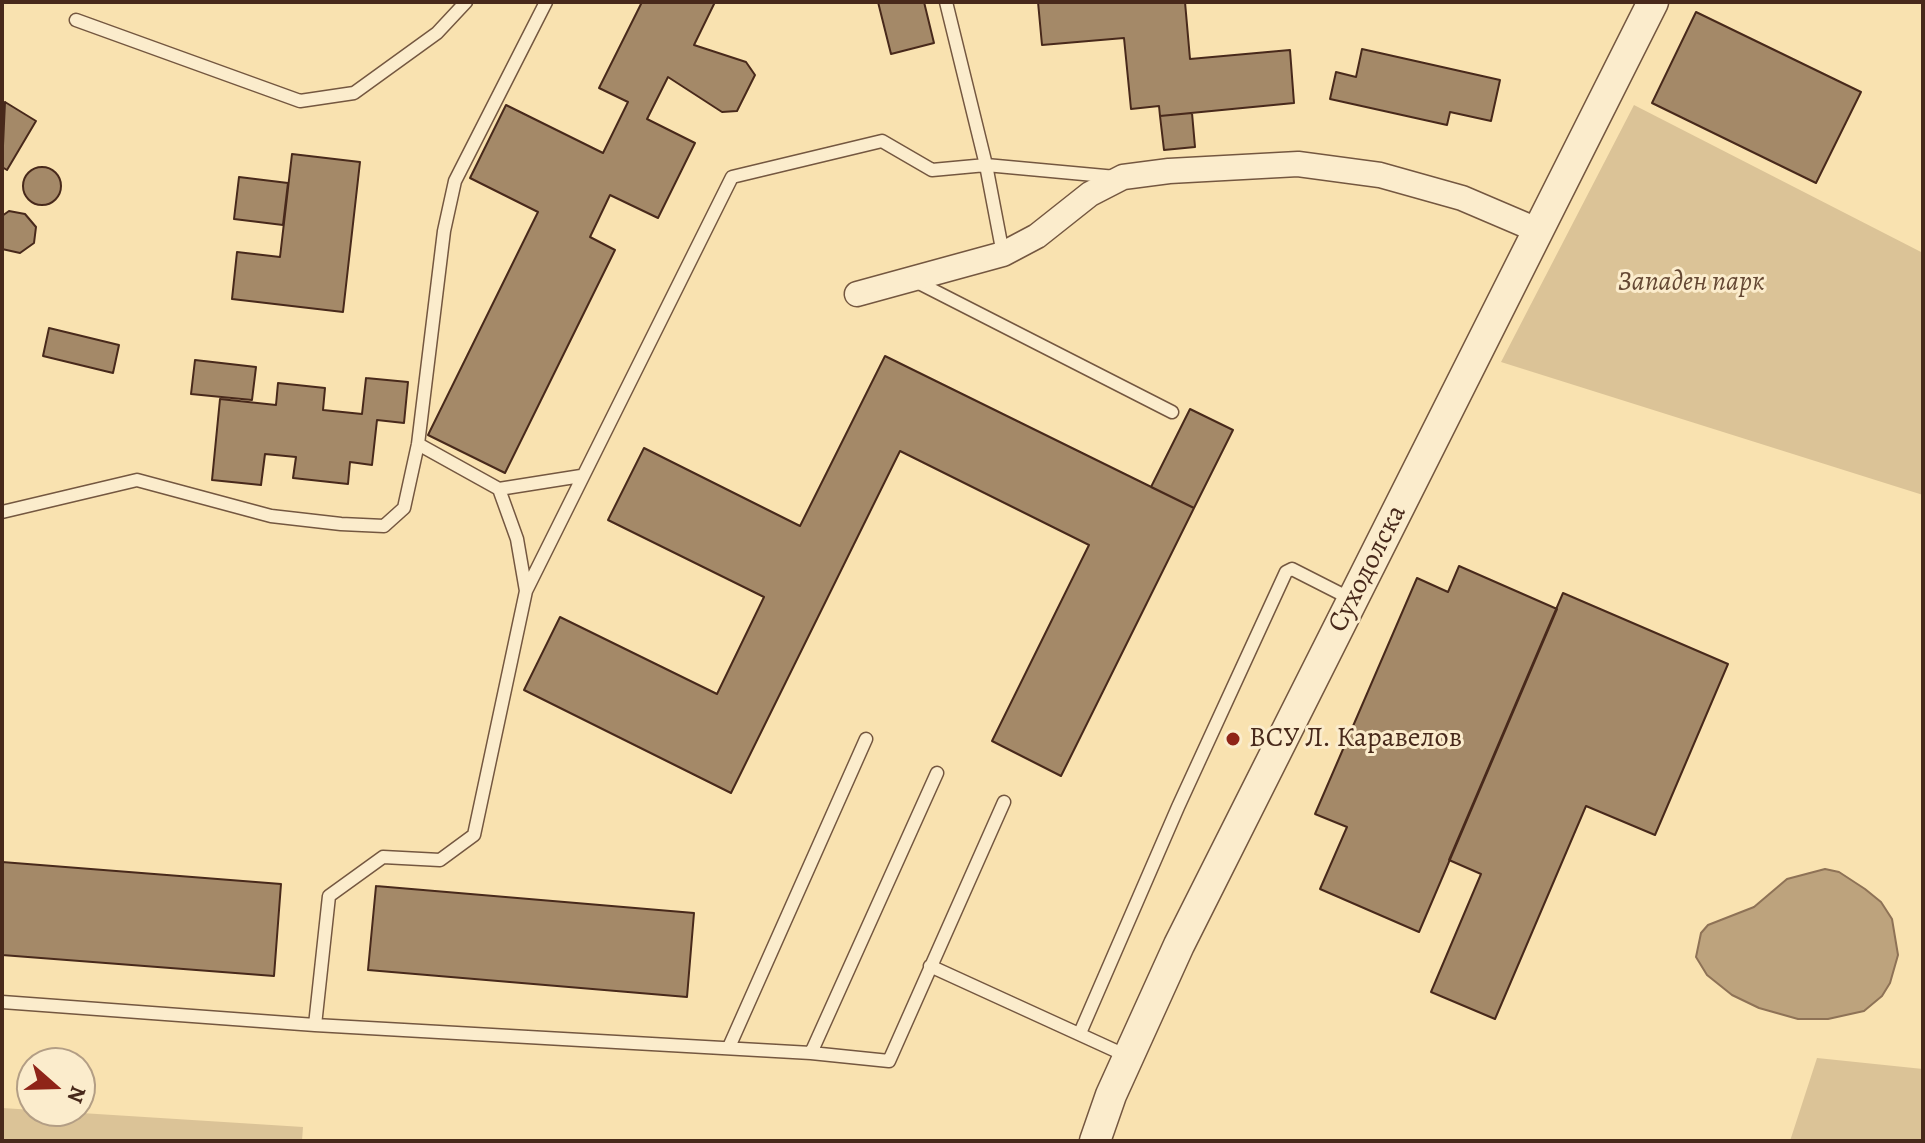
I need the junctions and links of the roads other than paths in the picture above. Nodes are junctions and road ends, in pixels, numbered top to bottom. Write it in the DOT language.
graph roads {
  1 [pos="466,2"];
  2 [pos="546,2"];
  3 [pos="946,2"];
  4 [pos="1653,2"];
  5 [pos="76,20"];
  6 [pos="986,165"];
  7 [pos="1123,177"];
  8 [pos="1537,230"];
  9 [pos="1003,254"];
  10 [pos="914,281"];
  11 [pos="857,294"];
  12 [pos="1172,412"];
  13 [pos="418,444"];
  14 [pos="581,476"];
  15 [pos="499,489"];
  16 [pos="2,512"];
  17 [pos="526,591"];
  18 [pos="1353,600"];
  19 [pos="866,739"];
  20 [pos="937,773"];
  21 [pos="1004,802"];
  22 [pos="930,966"];
  23 [pos="2,1002"];
  24 [pos="315,1025"];
  25 [pos="1080,1033"];
  26 [pos="729,1047"];
  27 [pos="811,1053"];
  28 [pos="1127,1056"];
  29 [pos="1095,1141"];
  1 -- 5 [label="lane"];
  2 -- 13 [label="lane"];
  3 -- 6 [label="lane"];
  4 -- 8 [label="street, Суходолска"];
  6 -- 7 [label="lane"];
  6 -- 9 [label="lane"];
  6 -- 14 [label="lane"];
  7 -- 8 [label="street"];
  7 -- 9 [label="street"];
  8 -- 18 [label="street, Суходолска"];
  9 -- 10 [label="street"];
  10 -- 11 [label="street"];
  10 -- 12 [label="lane"];
  13 -- 15 [label="lane"];
  13 -- 16 [label="lane"];
  14 -- 15 [label="lane"];
  14 -- 17 [label="lane"];
  15 -- 17 [label="lane"];
  17 -- 24 [label="lane"];
  18 -- 25 [label="lane"];
  18 -- 28 [label="street, Суходолска"];
  19 -- 26 [label="lane"];
  20 -- 27 [label="lane"];
  21 -- 22 [label="lane"];
  22 -- 25 [label="lane"];
  22 -- 27 [label="lane"];
  23 -- 24 [label="lane"];
  24 -- 26 [label="lane"];
  25 -- 28 [label="lane"];
  26 -- 27 [label="lane"];
  28 -- 29 [label="street, Суходолска"];
}
